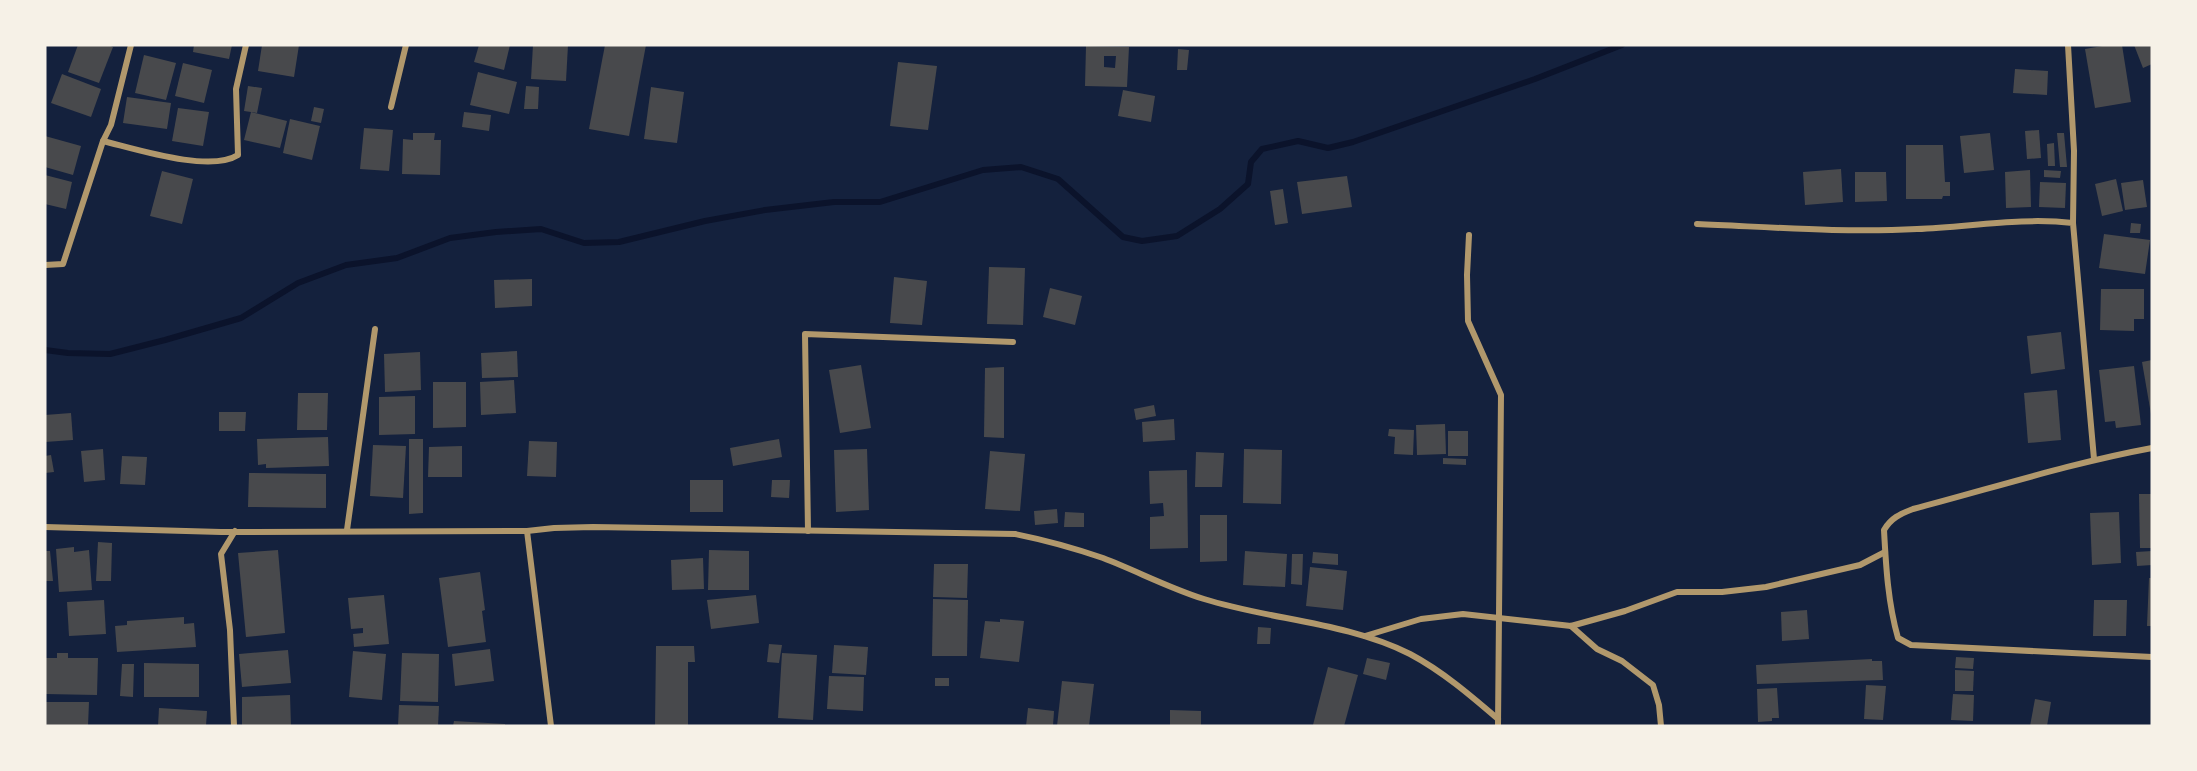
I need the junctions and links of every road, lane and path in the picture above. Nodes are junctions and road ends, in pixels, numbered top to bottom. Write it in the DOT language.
graph roads {
  1 [pos="131,45"];
  2 [pos="246,45"];
  3 [pos="406,45"];
  4 [pos="2068,45"];
  5 [pos="392,107"];
  6 [pos="103,141"];
  7 [pos="2073,223"];
  8 [pos="1697,224"];
  9 [pos="1469,235"];
  10 [pos="45,265"];
  11 [pos="375,329"];
  12 [pos="1013,342"];
  13 [pos="2152,448"];
  14 [pos="2094,459"];
  15 [pos="45,527"];
  16 [pos="347,530"];
  17 [pos="235,531"];
  18 [pos="527,531"];
  19 [pos="808,531"];
  20 [pos="1885,552"];
  21 [pos="1498,617"];
  22 [pos="1571,626"];
  23 [pos="1365,636"];
  24 [pos="2152,657"];
  25 [pos="1498,722"];
  26 [pos="234,726"];
  27 [pos="551,726"];
  28 [pos="1660,726"];
  1 -- 6 [label="street"];
  2 -- 6 [label="street"];
  3 -- 5 [label="street"];
  4 -- 7 [label="street"];
  6 -- 10 [label="street"];
  7 -- 8 [label="street"];
  7 -- 14 [label="street"];
  9 -- 21 [label="street"];
  11 -- 16 [label="street"];
  12 -- 19 [label="street"];
  13 -- 14 [label="street"];
  14 -- 20 [label="street"];
  15 -- 17 [label="street"];
  16 -- 17 [label="street"];
  16 -- 18 [label="street"];
  17 -- 26 [label="street"];
  18 -- 19 [label="street"];
  18 -- 27 [label="street"];
  19 -- 23 [label="street"];
  20 -- 22 [label="street"];
  20 -- 24 [label="street"];
  21 -- 22 [label="street"];
  21 -- 23 [label="street"];
  21 -- 25 [label="street"];
  22 -- 28 [label="street"];
  23 -- 25 [label="street"];
}
